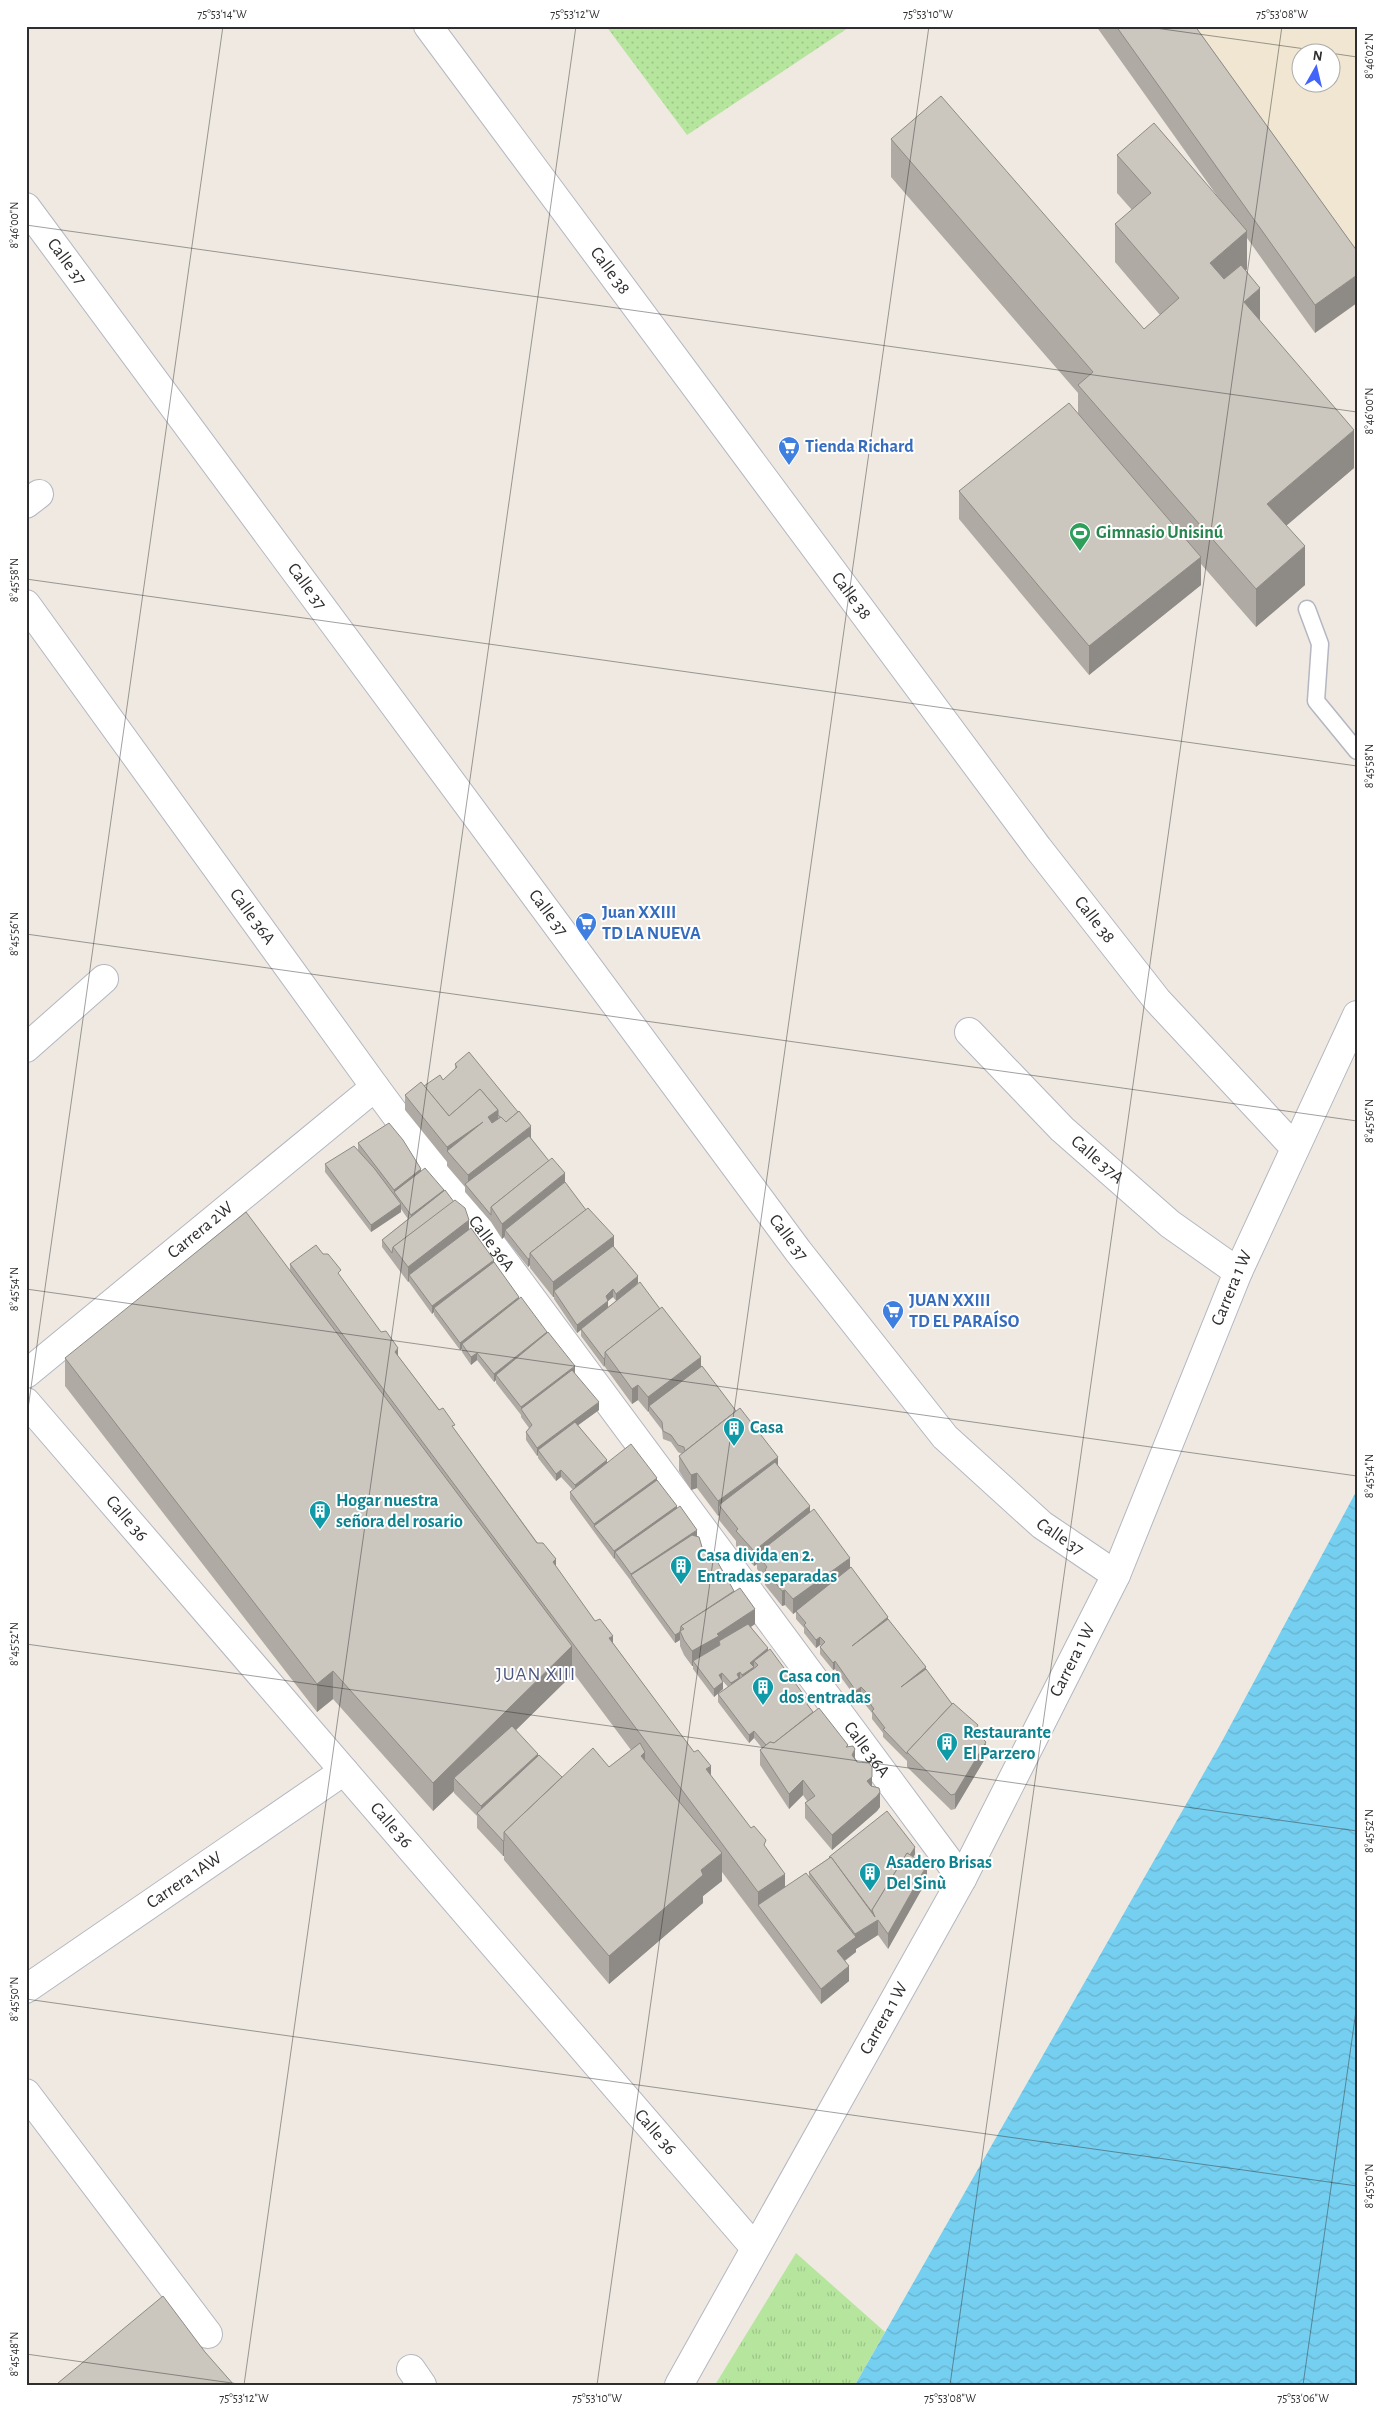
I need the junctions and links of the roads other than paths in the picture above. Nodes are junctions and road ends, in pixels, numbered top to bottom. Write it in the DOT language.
graph roads {
  1 [pos="428,26"];
  2 [pos="26,207"];
  3 [pos="26,604"];
  4 [pos="1307,609"];
  5 [pos="1357,751"];
  6 [pos="104,980"];
  7 [pos="1357,1015"];
  8 [pos="969,1032"];
  9 [pos="26,1048"];
  10 [pos="375,1087"];
  11 [pos="1295,1148"];
  12 [pos="1238,1272"];
  13 [pos="26,1374"];
  14 [pos="26,1402"];
  15 [pos="1116,1575"];
  16 [pos="344,1771"];
  17 [pos="962,1879"];
  18 [pos="26,1990"];
  19 [pos="26,2093"];
  20 [pos="755,2248"];
  21 [pos="208,2334"];
  22 [pos="679,2385"];
  1 -- 11 [label="street, Calle 38"];
  2 -- 15 [label="street, Calle 37"];
  3 -- 10 [label="street, Calle 36A"];
  4 -- 5 [label="lane"];
  6 -- 9 [label="street"];
  7 -- 11 [label="street, Carrera 1 W"];
  8 -- 12 [label="street, Calle 37A"];
  10 -- 13 [label="street, Carrera 2W"];
  10 -- 17 [label="street, Calle 36A"];
  11 -- 12 [label="street, Carrera 1 W"];
  12 -- 15 [label="street, Carrera 1 W"];
  14 -- 16 [label="street, Calle 36"];
  15 -- 17 [label="street, Carrera 1 W"];
  16 -- 18 [label="street, Carrera 1AW"];
  16 -- 20 [label="street, Calle 36"];
  17 -- 20 [label="street, Carrera 1 W"];
  19 -- 21 [label="street"];
  20 -- 22 [label="street, Carrera 1 W"];
}
